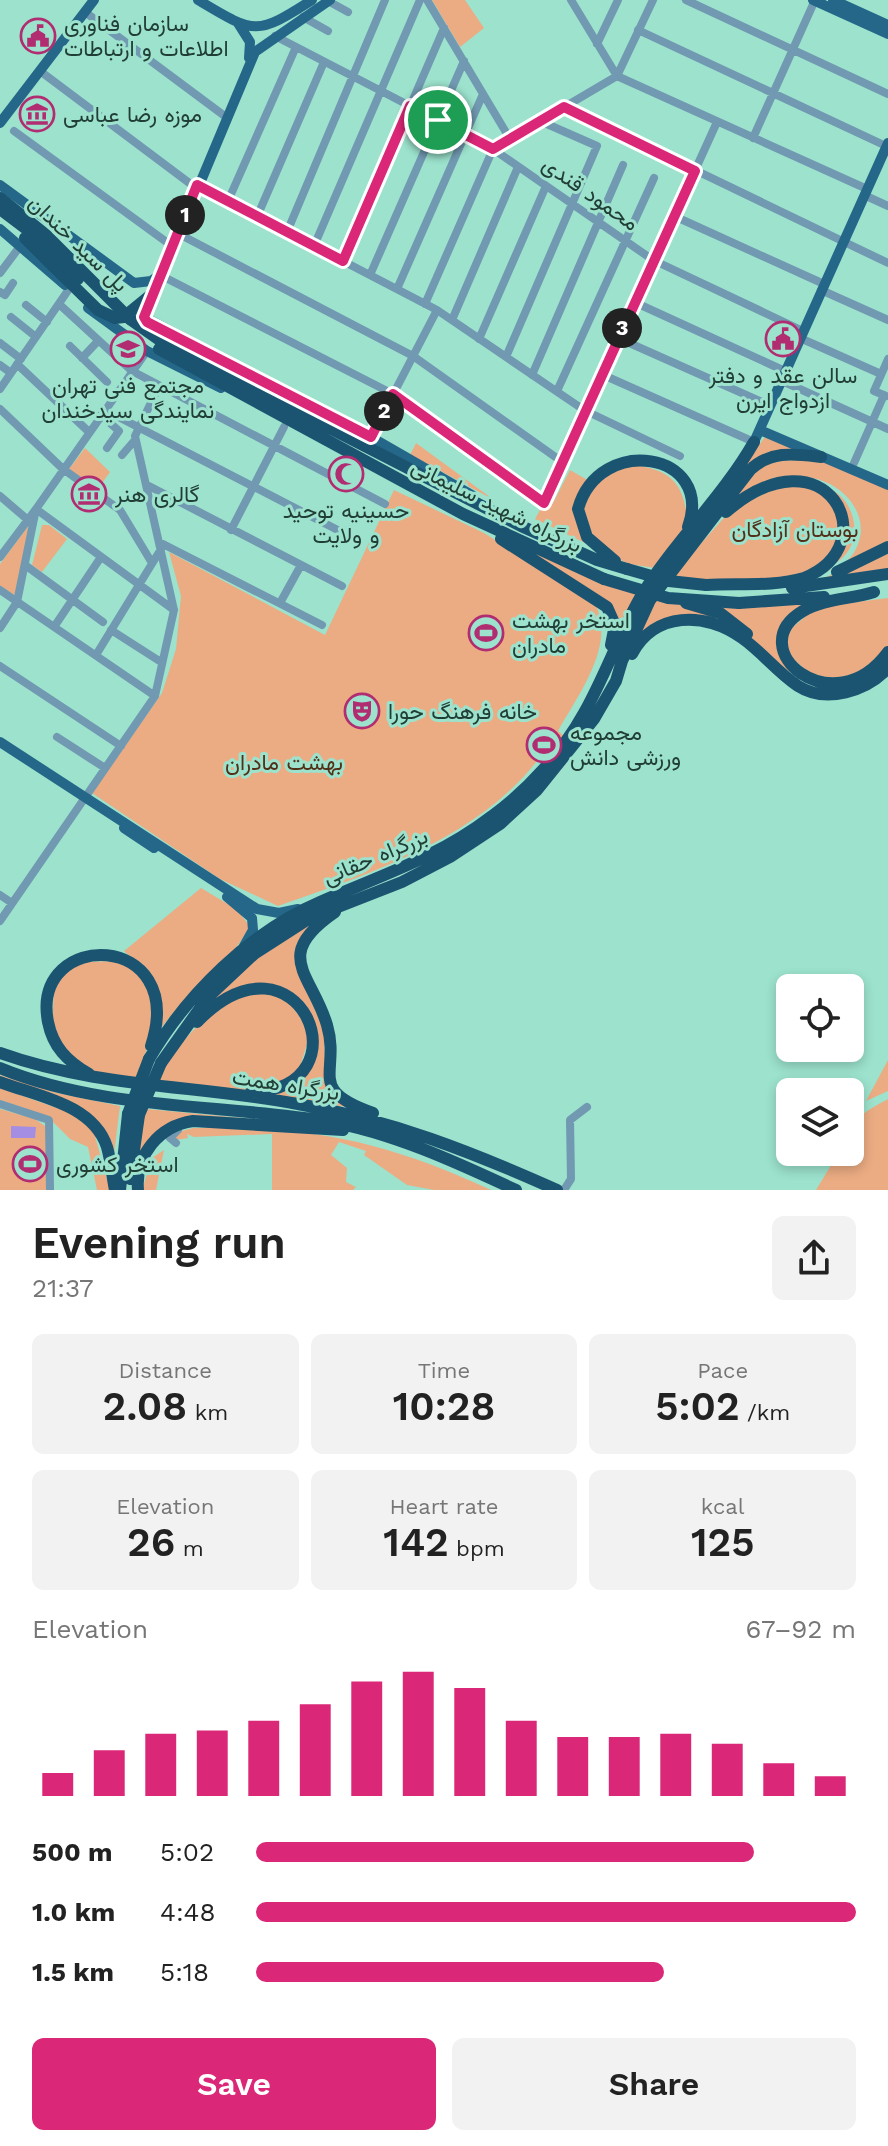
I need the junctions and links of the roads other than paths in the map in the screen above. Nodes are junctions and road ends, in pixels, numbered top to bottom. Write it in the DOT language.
graph roads {
  1 [pos="94,0"];
  2 [pos="198,0"];
  3 [pos="312,0"];
  4 [pos="385,0"];
  5 [pos="420,0"];
  6 [pos="427,0"];
  7 [pos="571,0"];
  8 [pos="583,0"];
  9 [pos="618,0"];
  10 [pos="653,0"];
  11 [pos="686,0"];
  12 [pos="814,0"];
  13 [pos="329,1"];
  14 [pos="832,3"];
  15 [pos="578,11"];
  16 [pos="85,12"];
  17 [pos="348,12"];
  18 [pos="303,17"];
  19 [pos="238,23"];
  20 [pos="888,25"];
  21 [pos="444,28"];
  22 [pos="638,30"];
  23 [pos="273,31"];
  24 [pos="328,31"];
  25 [pos="888,34"];
  26 [pos="597,44"];
  27 [pos="296,47"];
  28 [pos="793,50"];
  29 [pos="464,61"];
  30 [pos="324,62"];
  31 [pos="249,63"];
  32 [pos="40,71"];
  33 [pos="353,76"];
  34 [pos="617,76"];
  35 [pos="381,91"];
  36 [pos="773,93"];
  37 [pos="483,94"];
  38 [pos="888,94"];
  39 [pos="410,106"];
  40 [pos="564,107"];
  41 [pos="226,117"];
  42 [pos="438,120"];
  43 [pos="540,121"];
  44 [pos="717,122"];
  45 [pos="0,123"];
  46 [pos="14,131"];
  47 [pos="463,134"];
  48 [pos="753,138"];
  49 [pos="510,139"];
  50 [pos="887,148"];
  51 [pos="493,149"];
  52 [pos="623,165"];
  53 [pos="518,167"];
  54 [pos="695,171"];
  55 [pos="654,178"];
  56 [pos="0,185"];
  57 [pos="196,186"];
  58 [pos="546,186"];
  59 [pos="866,192"];
  60 [pos="0,198"];
  61 [pos="228,201"];
  62 [pos="572,204"];
  63 [pos="888,206"];
  64 [pos="0,209"];
  65 [pos="674,216"];
  66 [pos="257,217"];
  67 [pos="0,219"];
  68 [pos="598,222"];
  69 [pos="0,229"];
  70 [pos="287,232"];
  71 [pos="177,233"];
  72 [pos="625,241"];
  73 [pos="843,243"];
  74 [pos="21,245"];
  75 [pos="172,246"];
  76 [pos="314,246"];
  77 [pos="85,248"];
  78 [pos="653,260"];
  79 [pos="343,261"];
  80 [pos="888,263"];
  81 [pos="48,266"];
  82 [pos="0,273"];
  83 [pos="160,275"];
  84 [pos="370,275"];
  85 [pos="13,283"];
  86 [pos="823,287"];
  87 [pos="69,289"];
  88 [pos="397,289"];
  89 [pos="0,292"];
  90 [pos="151,295"];
  91 [pos="634,302"];
  92 [pos="59,304"];
  93 [pos="425,304"];
  94 [pos="26,305"];
  95 [pos="437,310"];
  96 [pos="11,317"];
  97 [pos="452,320"];
  98 [pos="888,320"];
  99 [pos="127,321"];
  100 [pos="47,322"];
  101 [pos="801,335"];
  102 [pos="36,337"];
  103 [pos="618,338"];
  104 [pos="479,339"];
  105 [pos="98,341"];
  106 [pos="0,343"];
  107 [pos="70,346"];
  108 [pos="147,351"];
  109 [pos="413,356"];
  110 [pos="506,357"];
  111 [pos="82,358"];
  112 [pos="888,359"];
  113 [pos="19,361"];
  114 [pos="0,365"];
  115 [pos="132,371"];
  116 [pos="11,373"];
  117 [pos="601,374"];
  118 [pos="881,374"];
  119 [pos="532,375"];
  120 [pos="783,376"];
  121 [pos="107,382"];
  122 [pos="159,386"];
  123 [pos="0,389"];
  124 [pos="232,390"];
  125 [pos="557,391"];
  126 [pos="393,394"];
  127 [pos="886,396"];
  128 [pos="769,405"];
  129 [pos="0,409"];
  130 [pos="584,410"];
  131 [pos="103,412"];
  132 [pos="872,422"];
  133 [pos="136,427"];
  134 [pos="284,427"];
  135 [pos="888,429"];
  136 [pos="89,432"];
  137 [pos="757,436"];
  138 [pos="371,437"];
  139 [pos="135,440"];
  140 [pos="274,446"];
  141 [pos="107,448"];
  142 [pos="122,455"];
  143 [pos="680,456"];
  144 [pos="821,457"];
  145 [pos="561,461"];
  146 [pos="854,463"];
  147 [pos="63,469"];
  148 [pos="147,485"];
  149 [pos="888,485"];
  150 [pos="254,488"];
  151 [pos="0,496"];
  152 [pos="385,504"];
  153 [pos="36,509"];
  154 [pos="463,514"];
  155 [pos="28,520"];
  156 [pos="857,521"];
  157 [pos="521,526"];
  158 [pos="231,530"];
  159 [pos="704,533"];
  160 [pos="685,538"];
  161 [pos="359,541"];
  162 [pos="856,543"];
  163 [pos="160,545"];
  164 [pos="888,547"];
  165 [pos="0,557"];
  166 [pos="101,557"];
  167 [pos="152,563"];
  168 [pos="25,565"];
  169 [pos="301,565"];
  170 [pos="627,569"];
  171 [pos="884,575"];
  172 [pos="801,579"];
  173 [pos="139,584"];
  174 [pos="706,585"];
  175 [pos="342,586"];
  176 [pos="0,590"];
  177 [pos="881,591"];
  178 [pos="668,598"];
  179 [pos="73,599"];
  180 [pos="17,602"];
  181 [pos="280,603"];
  182 [pos="174,610"];
  183 [pos="103,622"];
  184 [pos="322,625"];
  185 [pos="54,627"];
  186 [pos="0,628"];
  187 [pos="111,630"];
  188 [pos="888,652"];
  189 [pos="96,655"];
  190 [pos="769,660"];
  191 [pos="161,662"];
  192 [pos="0,666"];
  193 [pos="888,668"];
  194 [pos="616,681"];
  195 [pos="599,682"];
  196 [pos="153,700"];
  197 [pos="57,737"];
  198 [pos="0,742"];
  199 [pos="121,746"];
  200 [pos="105,768"];
  201 [pos="84,797"];
  202 [pos="222,890"];
  203 [pos="0,895"];
  204 [pos="319,902"];
  205 [pos="350,902"];
  206 [pos="12,903"];
  207 [pos="0,921"];
  208 [pos="235,957"];
  209 [pos="0,1053"];
  210 [pos="159,1058"];
  211 [pos="0,1068"];
  212 [pos="98,1079"];
  213 [pos="0,1082"];
  214 [pos="229,1095"];
  215 [pos="0,1104"];
  216 [pos="587,1107"];
  217 [pos="134,1114"];
  218 [pos="264,1125"];
  219 [pos="355,1128"];
  220 [pos="176,1143"];
  221 [pos="458,1146"];
  222 [pos="505,1187"];
  223 [pos="50,1190"];
  224 [pos="117,1190"];
  225 [pos="131,1190"];
  226 [pos="138,1190"];
  227 [pos="516,1190"];
  228 [pos="557,1190"];
  229 [pos="564,1190"];
  1 -- 16 [label="main road"];
  2 -- 19 [label="main road"];
  3 -- 23 [label="main road"];
  4 -- 33 [label="street"];
  5 -- 35 [label="street"];
  6 -- 21 [label="street"];
  7 -- 15 [label="street"];
  8 -- 15 [label="street"];
  9 -- 26 [label="street"];
  10 -- 22 [label="street"];
  11 -- 28 [label="street"];
  12 -- 14 [label="main road"];
  12 -- 28 [label="street"];
  13 -- 17 [label="street"];
  13 -- 18 [label="main road"];
  14 -- 20 [label="main road"];
  14 -- 25 [label="main road"];
  15 -- 26 [label="street"];
  16 -- 32 [label="main road"];
  16 -- 41 [label="street"];
  18 -- 23 [label="main road"];
  18 -- 24 [label="street"];
  19 -- 23 [label="main road"];
  19 -- 31 [label="main road"];
  21 -- 29 [label="street"];
  21 -- 39 [label="street"];
  22 -- 34 [label="street"];
  22 -- 36 [label="street"];
  23 -- 27 [label="street, محمود قندی"];
  23 -- 31 [label="main road"];
  26 -- 34 [label="street"];
  27 -- 30 [label="street, محمود قندی"];
  27 -- 61 [label="street"];
  28 -- 36 [label="street"];
  28 -- 38 [label="street"];
  29 -- 37 [label="street"];
  29 -- 42 [label="street"];
  30 -- 33 [label="street, محمود قندی"];
  30 -- 66 [label="street"];
  31 -- 41 [label="main road"];
  32 -- 45 [label="main road"];
  32 -- 57 [label="street"];
  33 -- 35 [label="street, محمود قندی"];
  33 -- 70 [label="street"];
  34 -- 40 [label="street"];
  34 -- 44 [label="street"];
  35 -- 39 [label="street, محمود قندی"];
  35 -- 76 [label="street"];
  36 -- 48 [label="street"];
  36 -- 50 [label="street"];
  37 -- 47 [label="street"];
  37 -- 49 [label="street"];
  39 -- 42 [label="street, محمود قندی"];
  39 -- 79 [label="street"];
  40 -- 43 [label="street"];
  40 -- 54 [label="street"];
  41 -- 57 [label="main road"];
  42 -- 47 [label="street, محمود قندی"];
  42 -- 84 [label="street"];
  43 -- 49 [label="street"];
  43 -- 62 [label="street"];
  44 -- 48 [label="street"];
  44 -- 54 [label="street"];
  46 -- 75 [label="street"];
  47 -- 51 [label="street, محمود قندی"];
  47 -- 88 [label="street"];
  48 -- 59 [label="street"];
  49 -- 51 [label="street"];
  50 -- 59 [label="main road"];
  51 -- 53 [label="street, محمود قندی"];
  51 -- 93 [label="street"];
  52 -- 68 [label="street"];
  53 -- 58 [label="street, محمود قندی"];
  53 -- 97 [label="street"];
  54 -- 65 [label="street"];
  54 -- 73 [label="street"];
  55 -- 72 [label="street"];
  56 -- 77 [label="main road"];
  57 -- 61 [label="street"];
  57 -- 71 [label="main road"];
  58 -- 62 [label="street, محمود قندی"];
  58 -- 104 [label="street"];
  59 -- 63 [label="street"];
  59 -- 73 [label="main road"];
  60 -- 99 [label="highway, پل سید خندان, bridge"];
  61 -- 66 [label="street"];
  62 -- 68 [label="street, محمود قندی"];
  62 -- 110 [label="street"];
  64 -- 99 [label="highway, bridge"];
  65 -- 78 [label="street"];
  65 -- 86 [label="street"];
  66 -- 70 [label="street"];
  67 -- 81 [label="highway, bridge"];
  68 -- 72 [label="street, محمود قندی"];
  68 -- 119 [label="street"];
  69 -- 74 [label="main road"];
  70 -- 76 [label="street"];
  71 -- 75 [label="main road"];
  71 -- 109 [label="street"];
  72 -- 78 [label="street, محمود قندی"];
  72 -- 125 [label="street"];
  73 -- 80 [label="street"];
  73 -- 86 [label="main road"];
  74 -- 81 [label="main road"];
  74 -- 82 [label="street"];
  75 -- 83 [label="main road"];
  76 -- 79 [label="street"];
  77 -- 81 [label="main road"];
  77 -- 83 [label="main road"];
  78 -- 91 [label="street"];
  78 -- 101 [label="street, محمود قندی"];
  79 -- 84 [label="street"];
  81 -- 87 [label="main road"];
  81 -- 90 [label="highway"];
  83 -- 90 [label="main road"];
  83 -- 126 [label="street"];
  84 -- 88 [label="street"];
  85 -- 89 [label="street"];
  86 -- 98 [label="street"];
  86 -- 101 [label="main road"];
  87 -- 92 [label="street"];
  87 -- 108 [label="main road"];
  88 -- 93 [label="street"];
  90 -- 138 [label="main road"];
  91 -- 103 [label="street"];
  91 -- 120 [label="street"];
  92 -- 100 [label="street"];
  92 -- 105 [label="street"];
  93 -- 95 [label="street"];
  94 -- 100 [label="street"];
  95 -- 97 [label="street"];
  95 -- 109 [label="street"];
  96 -- 102 [label="street"];
  97 -- 104 [label="street"];
  99 -- 124 [label="highway, بزرگراه شهید سلیمانی"];
  99 -- 157 [label="highway, بزرگراه شهید سلیمانی"];
  100 -- 102 [label="street"];
  101 -- 118 [label="street, محمود قندی"];
  101 -- 120 [label="main road"];
  102 -- 113 [label="street"];
  103 -- 117 [label="street"];
  103 -- 128 [label="street"];
  104 -- 110 [label="street"];
  105 -- 111 [label="street"];
  105 -- 115 [label="street"];
  106 -- 113 [label="street"];
  107 -- 111 [label="street"];
  108 -- 115 [label="street"];
  108 -- 124 [label="main road"];
  109 -- 126 [label="street"];
  109 -- 145 [label="street"];
  110 -- 119 [label="street"];
  111 -- 121 [label="street"];
  112 -- 118 [label="street"];
  113 -- 116 [label="street"];
  113 -- 136 [label="street"];
  114 -- 116 [label="street"];
  115 -- 122 [label="street"];
  115 -- 131 [label="street"];
  116 -- 123 [label="street"];
  117 -- 130 [label="street"];
  117 -- 137 [label="street"];
  118 -- 127 [label="street"];
  119 -- 125 [label="street"];
  120 -- 128 [label="main road"];
  120 -- 132 [label="street"];
  122 -- 133 [label="street"];
  122 -- 140 [label="street"];
  124 -- 154 [label="highway, بزرگراه شهید سلیمانی"];
  125 -- 130 [label="street"];
  126 -- 138 [label="street"];
  126 -- 145 [label="street"];
  127 -- 132 [label="street"];
  128 -- 137 [label="main road"];
  129 -- 147 [label="street"];
  130 -- 143 [label="street"];
  130 -- 145 [label="street"];
  131 -- 133 [label="street"];
  131 -- 136 [label="street"];
  131 -- 141 [label="street"];
  132 -- 135 [label="street"];
  132 -- 146 [label="street"];
  133 -- 139 [label="street"];
  133 -- 150 [label="street"];
  134 -- 140 [label="street"];
  136 -- 147 [label="street"];
  137 -- 144 [label="main road"];
  137 -- 160 [label="highway, بزرگراه حقانی"];
  138 -- 157 [label="main road"];
  139 -- 142 [label="street"];
  139 -- 148 [label="street"];
  140 -- 150 [label="street"];
  140 -- 152 [label="street"];
  144 -- 149 [label="main road"];
  144 -- 159 [label="highway, بزرگراه حقانی"];
  147 -- 153 [label="street"];
  147 -- 167 [label="street"];
  148 -- 158 [label="street"];
  148 -- 163 [label="street"];
  150 -- 158 [label="street"];
  150 -- 161 [label="street"];
  151 -- 155 [label="street"];
  153 -- 155 [label="street"];
  153 -- 166 [label="street"];
  153 -- 168 [label="street"];
  154 -- 178 [label="highway, بزرگراه شهید سلیمانی, bridge"];
  154 -- 195 [label="highway"];
  155 -- 165 [label="street"];
  156 -- 159 [label="highway"];
  157 -- 170 [label="highway, بزرگراه شهید سلیمانی"];
  158 -- 169 [label="street"];
  159 -- 194 [label="highway, بزرگراه حقانی"];
  160 -- 170 [label="highway"];
  160 -- 195 [label="highway, بزرگراه حقانی"];
  162 -- 172 [label="highway"];
  163 -- 167 [label="street"];
  163 -- 181 [label="street"];
  163 -- 182 [label="street"];
  164 -- 172 [label="highway"];
  166 -- 173 [label="street"];
  166 -- 179 [label="street"];
  167 -- 173 [label="street"];
  168 -- 179 [label="street"];
  168 -- 180 [label="street"];
  169 -- 175 [label="street"];
  169 -- 181 [label="street"];
  170 -- 174 [label="highway, بزرگراه شهید سلیمانی, bridge"];
  171 -- 174 [label="highway, بزرگراه شهید سلیمانی"];
  172 -- 174 [label="highway"];
  173 -- 182 [label="street"];
  173 -- 187 [label="street"];
  176 -- 180 [label="street"];
  177 -- 178 [label="highway, بزرگراه شهید سلیمانی, bridge"];
  177 -- 188 [label="highway"];
  178 -- 190 [label="highway"];
  179 -- 183 [label="street"];
  179 -- 185 [label="street"];
  180 -- 185 [label="street"];
  180 -- 186 [label="street"];
  181 -- 184 [label="street"];
  182 -- 191 [label="street"];
  185 -- 189 [label="street"];
  187 -- 189 [label="street"];
  187 -- 191 [label="street"];
  189 -- 196 [label="street"];
  190 -- 193 [label="highway"];
  190 -- 194 [label="highway"];
  191 -- 196 [label="street"];
  192 -- 199 [label="street"];
  194 -- 205 [label="highway, بزرگراه حقانی"];
  195 -- 204 [label="highway, بزرگراه حقانی"];
  196 -- 199 [label="street"];
  197 -- 200 [label="street"];
  198 -- 201 [label="main road"];
  199 -- 200 [label="street"];
  200 -- 201 [label="street"];
  201 -- 202 [label="main road"];
  201 -- 206 [label="street"];
  202 -- 204 [label="main road"];
  202 -- 208 [label="main road"];
  203 -- 206 [label="street"];
  204 -- 208 [label="highway, بزرگراه حقانی"];
  205 -- 210 [label="highway, بزرگراه حقانی"];
  205 -- 221 [label="highway"];
  206 -- 207 [label="street"];
  208 -- 210 [label="highway, بزرگراه حقانی"];
  209 -- 212 [label="highway, بزرگراه همت"];
  210 -- 212 [label="highway"];
  210 -- 214 [label="highway"];
  210 -- 217 [label="highway, بزرگراه حقانی, bridge"];
  211 -- 219 [label="highway, بزرگراه همت"];
  212 -- 214 [label="highway, بزرگراه همت"];
  213 -- 224 [label="highway"];
  214 -- 221 [label="highway, بزرگراه همت"];
  215 -- 223 [label="street"];
  216 -- 229 [label="street"];
  217 -- 224 [label="highway, بزرگراه حقانی"];
  217 -- 225 [label="highway, بزرگراه حقانی"];
  218 -- 219 [label="highway"];
  218 -- 220 [label="street"];
  218 -- 226 [label="highway"];
  219 -- 222 [label="highway, بزرگراه همت"];
  221 -- 228 [label="highway, بزرگراه همت"];
  222 -- 227 [label="highway, بزرگراه همت"];
}
